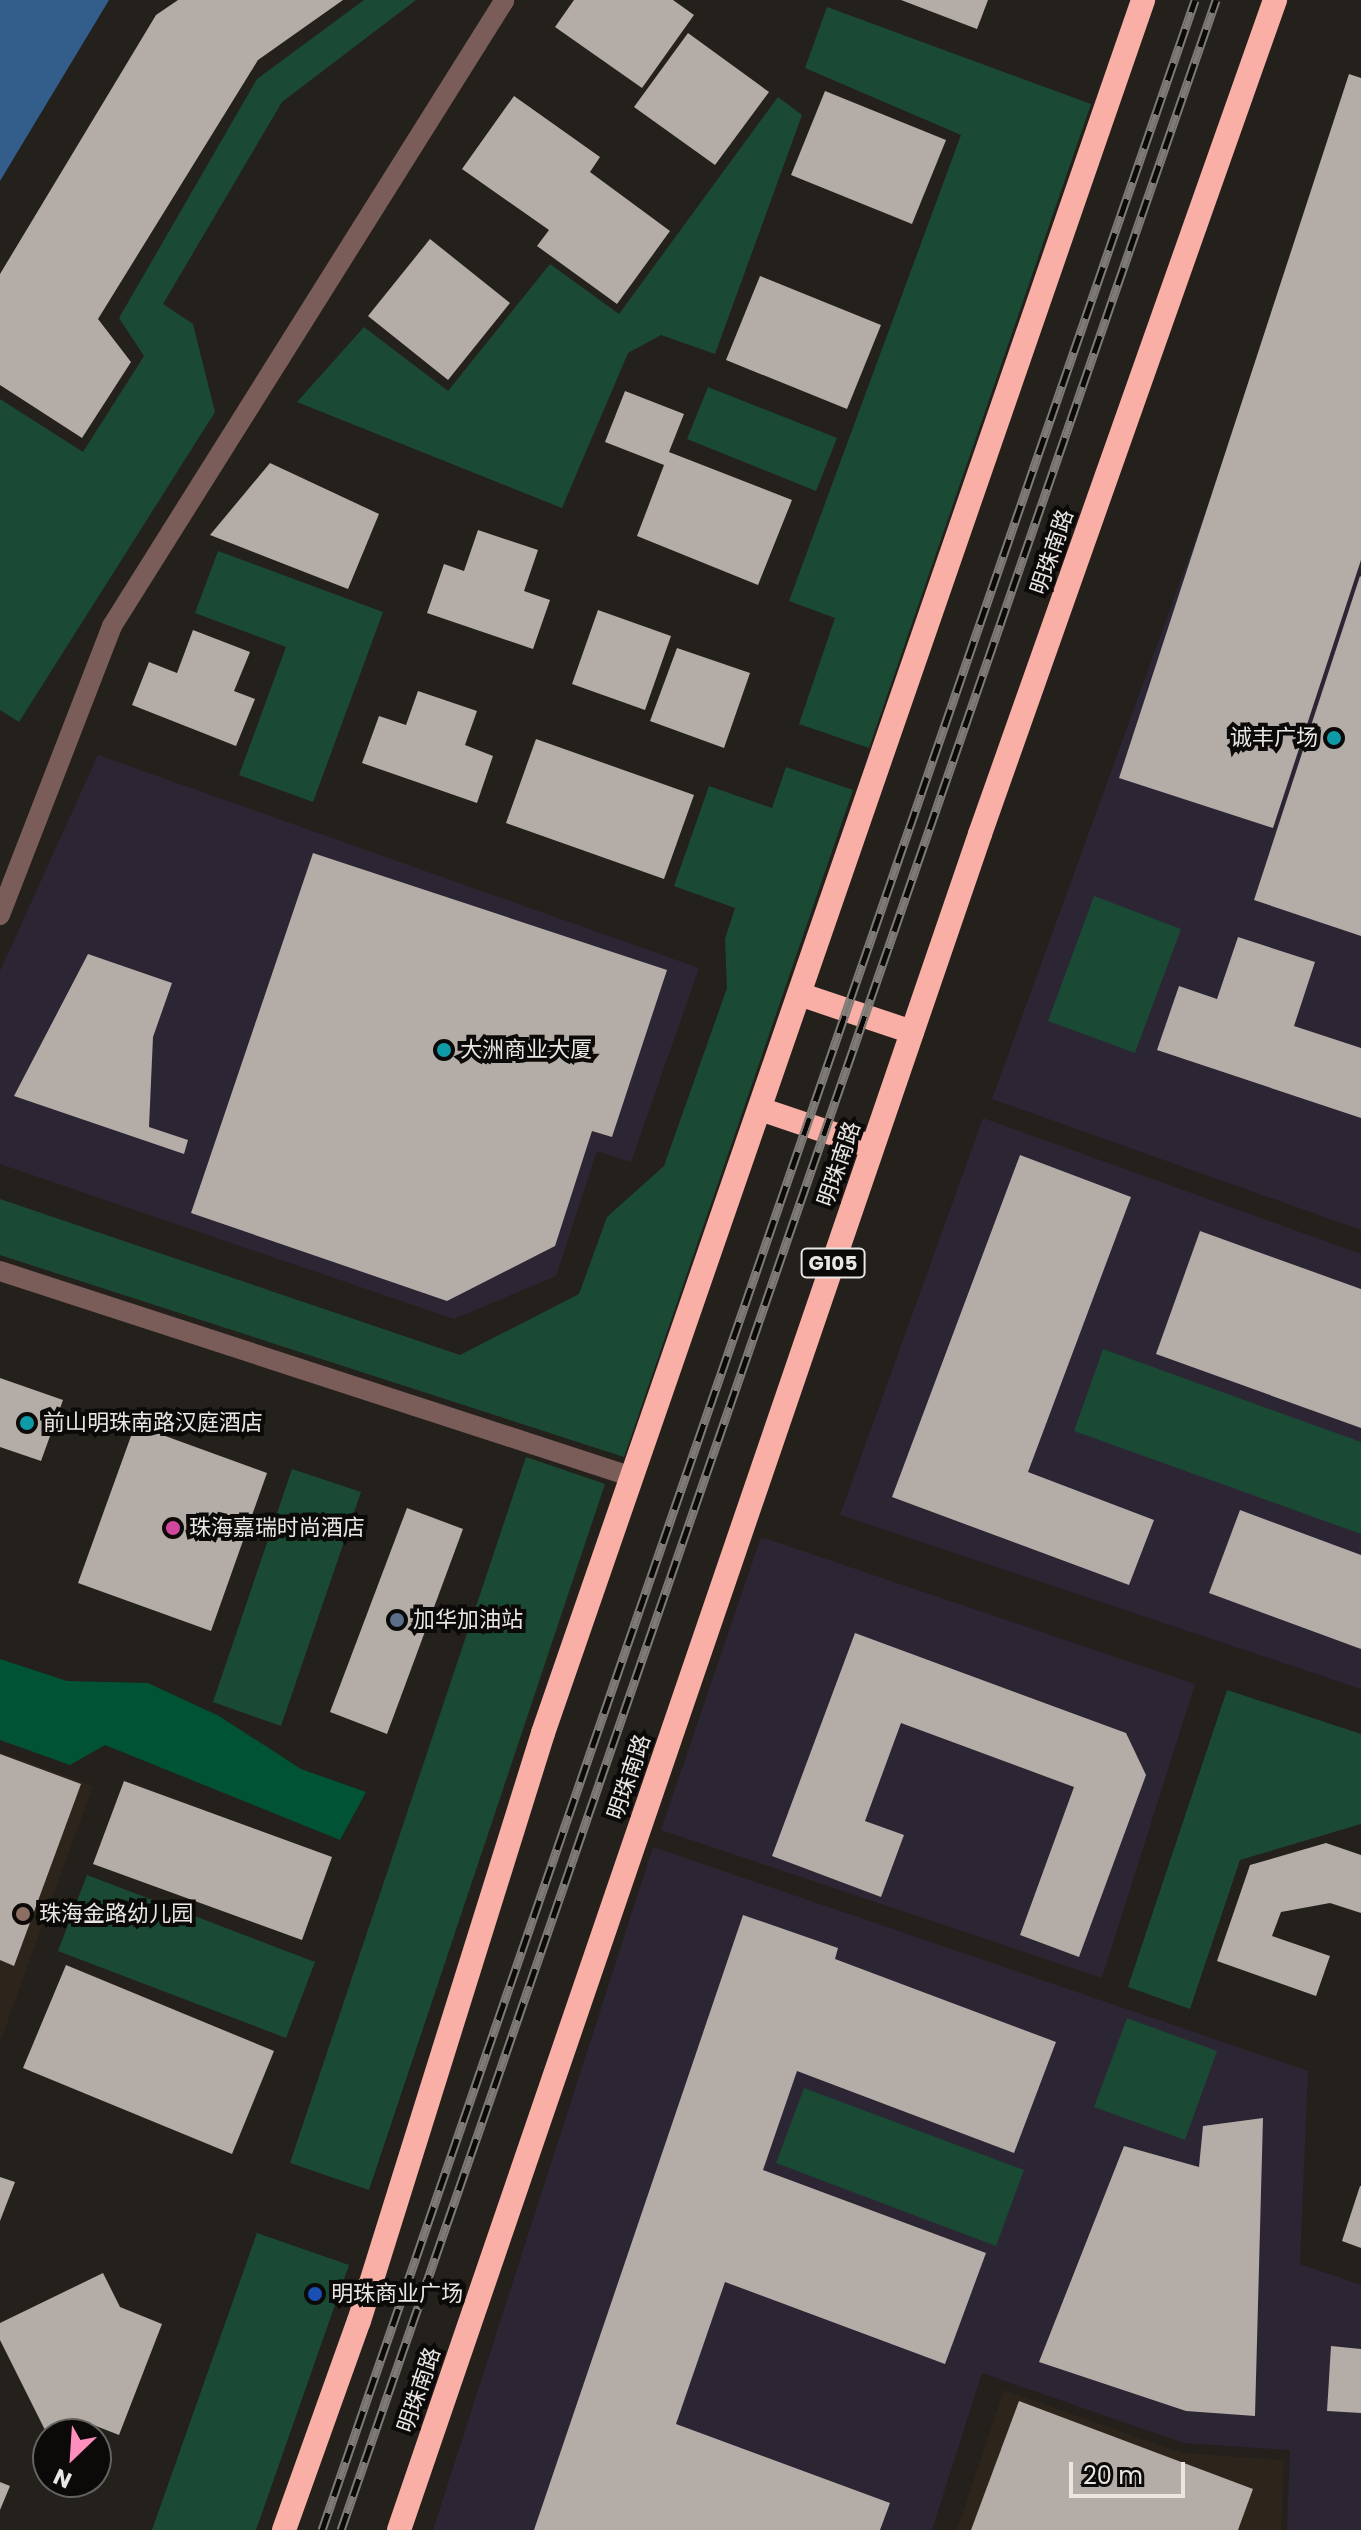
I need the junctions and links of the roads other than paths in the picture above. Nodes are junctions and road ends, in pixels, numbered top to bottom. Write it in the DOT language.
graph roads {
  1 [pos="1143,0"];
  2 [pos="1275,0"];
  3 [pos="504,1"];
  4 [pos="0,915"];
  5 [pos="802,995"];
  6 [pos="912,1032"];
  7 [pos="763,1110"];
  8 [pos="872,1147"];
  9 [pos="0,1271"];
  10 [pos="633,1477"];
  11 [pos="284,2530"];
  12 [pos="399,2530"];
  1 -- 5 [label="highway"];
  2 -- 6 [label="highway, 明珠南路 / G105"];
  3 -- 4 [label="street"];
  5 -- 6 [label="highway"];
  5 -- 7 [label="highway"];
  6 -- 8 [label="highway, 明珠南路 / G105"];
  7 -- 8 [label="highway"];
  7 -- 10 [label="highway"];
  8 -- 12 [label="highway, 明珠南路 / G105"];
  9 -- 10 [label="street"];
  10 -- 11 [label="highway"];
}
